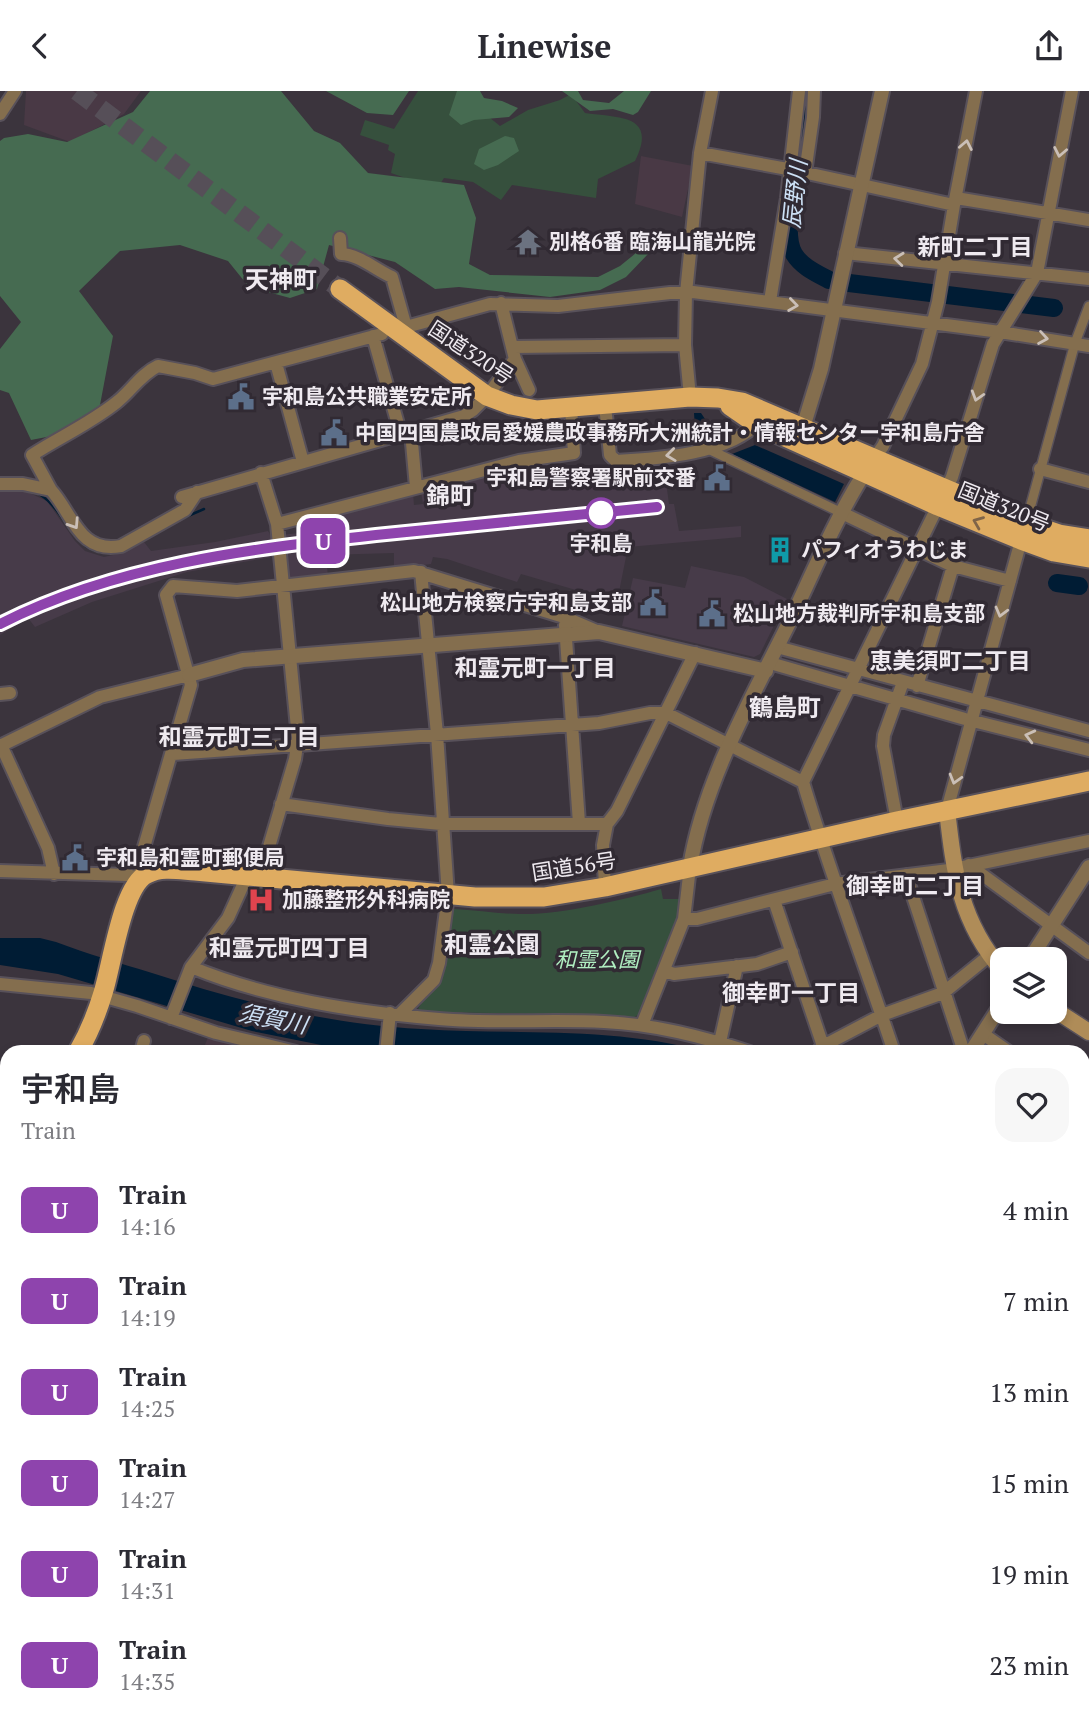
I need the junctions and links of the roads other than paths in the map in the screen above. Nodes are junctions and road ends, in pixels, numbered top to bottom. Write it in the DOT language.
graph roads {
  1 [pos="15,91"];
  2 [pos="712,91"];
  3 [pos="799,91"];
  4 [pos="814,91"];
  5 [pos="882,91"];
  6 [pos="976,91"];
  7 [pos="1072,91"];
  8 [pos="0,114"];
  9 [pos="705,154"];
  10 [pos="798,171"];
  11 [pos="862,185"];
  12 [pos="955,202"];
  13 [pos="1048,213"];
  14 [pos="1089,221"];
  15 [pos="340,239"];
  16 [pos="845,253"];
  17 [pos="944,263"];
  18 [pos="1037,273"];
  19 [pos="1089,279"];
  20 [pos="340,289"];
  21 [pos="693,293"];
  22 [pos="770,301"];
  23 [pos="501,303"];
  24 [pos="1089,306"];
  25 [pos="834,310"];
  26 [pos="932,323"];
  27 [pos="1000,332"];
  28 [pos="1076,343"];
  29 [pos="685,345"];
  30 [pos="1089,346"];
  31 [pos="514,353"];
  32 [pos="276,363"];
  33 [pos="529,390"];
  34 [pos="488,396"];
  35 [pos="690,397"];
  36 [pos="605,405"];
  37 [pos="571,408"];
  38 [pos="761,418"];
  39 [pos="406,434"];
  40 [pos="801,435"];
  41 [pos="706,448"];
  42 [pos="303,462"];
  43 [pos="869,465"];
  44 [pos="1040,469"];
  45 [pos="261,473"];
  46 [pos="1089,482"];
  47 [pos="0,484"];
  48 [pos="416,487"];
  49 [pos="51,490"];
  50 [pos="197,492"];
  51 [pos="182,497"];
  52 [pos="942,498"];
  53 [pos="842,513"];
  54 [pos="277,524"];
  55 [pos="1023,531"];
  56 [pos="1089,539"];
  57 [pos="917,548"];
  58 [pos="1089,558"];
  59 [pos="953,565"];
  60 [pos="421,572"];
  61 [pos="1010,581"];
  62 [pos="282,586"];
  63 [pos="564,617"];
  64 [pos="599,632"];
  65 [pos="565,634"];
  66 [pos="429,647"];
  67 [pos="777,647"];
  68 [pos="695,653"];
  69 [pos="289,656"];
  70 [pos="768,667"];
  71 [pos="858,669"];
  72 [pos="189,675"];
  73 [pos="903,682"];
  74 [pos="917,686"];
  75 [pos="849,687"];
  76 [pos="895,700"];
  77 [pos="977,702"];
  78 [pos="666,713"];
  79 [pos="972,721"];
  80 [pos="573,725"];
  81 [pos="1089,731"];
  82 [pos="437,734"];
  83 [pos="1,746"];
  84 [pos="297,746"];
  85 [pos="730,746"];
  86 [pos="1089,750"];
  87 [pos="173,754"];
  88 [pos="1089,781"];
  89 [pos="803,782"];
  90 [pos="281,804"];
  91 [pos="947,810"];
  92 [pos="897,821"];
  93 [pos="579,823"];
  94 [pos="441,824"];
  95 [pos="607,824"];
  96 [pos="820,840"];
  97 [pos="1089,841"];
  98 [pos="690,867"];
  99 [pos="961,867"];
  100 [pos="0,871"];
  101 [pos="54,874"];
  102 [pos="1088,874"];
  103 [pos="906,875"];
  104 [pos="253,877"];
  105 [pos="140,878"];
  106 [pos="835,884"];
  107 [pos="606,887"];
  108 [pos="448,895"];
  109 [pos="774,900"];
  110 [pos="684,919"];
  111 [pos="1050,927"];
  112 [pos="1038,947"];
  113 [pos="792,952"];
  114 [pos="1089,953"];
  115 [pos="990,955"];
  116 [pos="737,967"];
  117 [pos="189,971"];
  118 [pos="665,971"];
  119 [pos="0,984"];
  120 [pos="103,993"];
  121 [pos="943,993"];
  122 [pos="172,1016"];
  123 [pos="393,1016"];
  124 [pos="882,1016"];
  125 [pos="1067,1018"];
  126 [pos="990,1023"];
  127 [pos="642,1025"];
  128 [pos="1089,1033"];
  129 [pos="983,1034"];
  130 [pos="720,1042"];
  131 [pos="82,1045"];
  132 [pos="263,1045"];
  133 [pos="387,1045"];
  134 [pos="729,1045"];
  135 [pos="819,1045"];
  136 [pos="828,1045"];
  137 [pos="892,1045"];
  138 [pos="962,1045"];
  139 [pos="974,1045"];
  140 [pos="999,1045"];
  1 -- 8 [label="street"];
  2 -- 9 [label="street"];
  3 -- 10 [label="street"];
  4 -- 10 [label="street"];
  5 -- 11 [label="street"];
  12 -- 6 [label="street, one-way"];
  7 -- 13 [label="street, one-way"];
  9 -- 10 [label="street"];
  9 -- 21 [label="street"];
  10 -- 11 [label="street"];
  10 -- 22 [label="street"];
  11 -- 12 [label="street"];
  11 -- 16 [label="street"];
  12 -- 13 [label="street"];
  12 -- 17 [label="street"];
  13 -- 14 [label="street"];
  13 -- 18 [label="street"];
  15 -- 23 [label="street"];
  17 -- 16 [label="street, one-way"];
  16 -- 25 [label="street"];
  17 -- 18 [label="street"];
  17 -- 26 [label="street"];
  18 -- 19 [label="street"];
  18 -- 27 [label="street"];
  20 -- 34 [label="highway, 国道320号"];
  21 -- 22 [label="street"];
  21 -- 23 [label="street"];
  21 -- 29 [label="street"];
  22 -- 25 [label="street, one-way"];
  23 -- 31 [label="street"];
  24 -- 28 [label="street"];
  25 -- 26 [label="street"];
  25 -- 40 [label="street"];
  26 -- 27 [label="street"];
  26 -- 43 [label="street"];
  27 -- 28 [label="street, one-way"];
  27 -- 52 [label="street, one-way"];
  28 -- 30 [label="street"];
  28 -- 44 [label="street"];
  29 -- 31 [label="street"];
  29 -- 35 [label="street"];
  31 -- 33 [label="street"];
  31 -- 34 [label="street"];
  32 -- 39 [label="street"];
  32 -- 42 [label="street"];
  32 -- 49 [label="street"];
  34 -- 37 [label="highway, 国道320号"];
  34 -- 39 [label="street"];
  35 -- 36 [label="highway, 国道320号"];
  35 -- 38 [label="highway, 国道320号"];
  36 -- 37 [label="highway, 国道320号"];
  41 -- 36 [label="street, one-way"];
  37 -- 48 [label="street"];
  38 -- 40 [label="highway, 国道320号"];
  38 -- 41 [label="street"];
  39 -- 42 [label="street"];
  39 -- 48 [label="street"];
  40 -- 43 [label="highway, 国道320号"];
  41 -- 53 [label="street"];
  42 -- 45 [label="street"];
  43 -- 52 [label="highway, 国道320号"];
  43 -- 53 [label="street"];
  44 -- 46 [label="street"];
  44 -- 55 [label="street"];
  45 -- 50 [label="street"];
  45 -- 54 [label="street"];
  47 -- 49 [label="street"];
  48 -- 54 [label="street"];
  49 -- 50 [label="street, one-way"];
  50 -- 51 [label="street"];
  52 -- 55 [label="highway, 国道320号"];
  52 -- 57 [label="street"];
  53 -- 57 [label="street"];
  53 -- 67 [label="street"];
  54 -- 62 [label="street"];
  55 -- 56 [label="highway, 国道320号"];
  55 -- 58 [label="highway, 国道320号"];
  55 -- 61 [label="street"];
  57 -- 59 [label="street"];
  57 -- 71 [label="street"];
  59 -- 61 [label="street"];
  59 -- 74 [label="street"];
  60 -- 62 [label="street"];
  60 -- 63 [label="street"];
  60 -- 66 [label="street"];
  61 -- 77 [label="street, one-way"];
  62 -- 69 [label="street"];
  62 -- 72 [label="street"];
  63 -- 64 [label="street"];
  63 -- 65 [label="street"];
  64 -- 65 [label="street"];
  64 -- 68 [label="street"];
  65 -- 66 [label="street"];
  65 -- 80 [label="street"];
  66 -- 69 [label="street"];
  66 -- 82 [label="street"];
  67 -- 70 [label="street"];
  67 -- 71 [label="street"];
  68 -- 70 [label="street"];
  68 -- 78 [label="street"];
  69 -- 72 [label="street"];
  69 -- 84 [label="street"];
  70 -- 75 [label="street"];
  70 -- 85 [label="street"];
  71 -- 73 [label="street"];
  71 -- 75 [label="street"];
  72 -- 83 [label="street"];
  72 -- 87 [label="street"];
  73 -- 74 [label="street"];
  73 -- 76 [label="street"];
  74 -- 77 [label="street"];
  75 -- 76 [label="street"];
  75 -- 89 [label="street"];
  76 -- 79 [label="street"];
  76 -- 92 [label="street"];
  77 -- 79 [label="street"];
  77 -- 81 [label="street"];
  78 -- 80 [label="street"];
  78 -- 85 [label="street"];
  78 -- 95 [label="street"];
  86 -- 79 [label="street, one-way"];
  79 -- 91 [label="street, one-way"];
  80 -- 82 [label="street"];
  80 -- 93 [label="street"];
  82 -- 84 [label="street"];
  82 -- 94 [label="street"];
  83 -- 101 [label="street"];
  84 -- 87 [label="street"];
  84 -- 90 [label="street"];
  85 -- 89 [label="street"];
  85 -- 98 [label="street"];
  87 -- 105 [label="street"];
  88 -- 91 [label="highway, 国道56号"];
  89 -- 96 [label="street"];
  90 -- 94 [label="street"];
  90 -- 104 [label="street"];
  91 -- 92 [label="highway, 国道56号"];
  91 -- 99 [label="main road"];
  92 -- 96 [label="highway, 国道56号"];
  93 -- 94 [label="street"];
  93 -- 95 [label="street"];
  94 -- 108 [label="street"];
  95 -- 107 [label="street"];
  96 -- 98 [label="highway, 国道56号"];
  96 -- 106 [label="street"];
  97 -- 99 [label="street"];
  98 -- 107 [label="highway, 国道56号"];
  98 -- 110 [label="street"];
  99 -- 103 [label="street"];
  99 -- 111 [label="street"];
  99 -- 115 [label="main road"];
  100 -- 101 [label="street"];
  101 -- 105 [label="street"];
  102 -- 111 [label="street"];
  103 -- 106 [label="street"];
  103 -- 121 [label="street"];
  104 -- 105 [label="highway, 国道56号"];
  104 -- 108 [label="highway, 国道56号"];
  104 -- 117 [label="street"];
  105 -- 120 [label="highway"];
  106 -- 109 [label="street"];
  106 -- 124 [label="street"];
  107 -- 108 [label="highway, 国道56号"];
  108 -- 123 [label="street"];
  109 -- 110 [label="street"];
  109 -- 113 [label="street"];
  110 -- 118 [label="street"];
  111 -- 112 [label="street"];
  111 -- 114 [label="street"];
  113 -- 116 [label="street"];
  113 -- 135 [label="street"];
  115 -- 121 [label="street"];
  116 -- 118 [label="street"];
  116 -- 130 [label="street"];
  117 -- 122 [label="street"];
  117 -- 123 [label="street"];
  118 -- 127 [label="street"];
  119 -- 120 [label="street"];
  120 -- 122 [label="street"];
  120 -- 131 [label="highway"];
  121 -- 124 [label="street"];
  121 -- 138 [label="street"];
  122 -- 132 [label="street"];
  123 -- 127 [label="street"];
  123 -- 133 [label="street"];
  124 -- 136 [label="street"];
  124 -- 137 [label="street"];
  125 -- 128 [label="main road"];
  126 -- 129 [label="street"];
  127 -- 130 [label="street"];
  129 -- 139 [label="street"];
  129 -- 140 [label="street"];
  130 -- 134 [label="street"];
}
